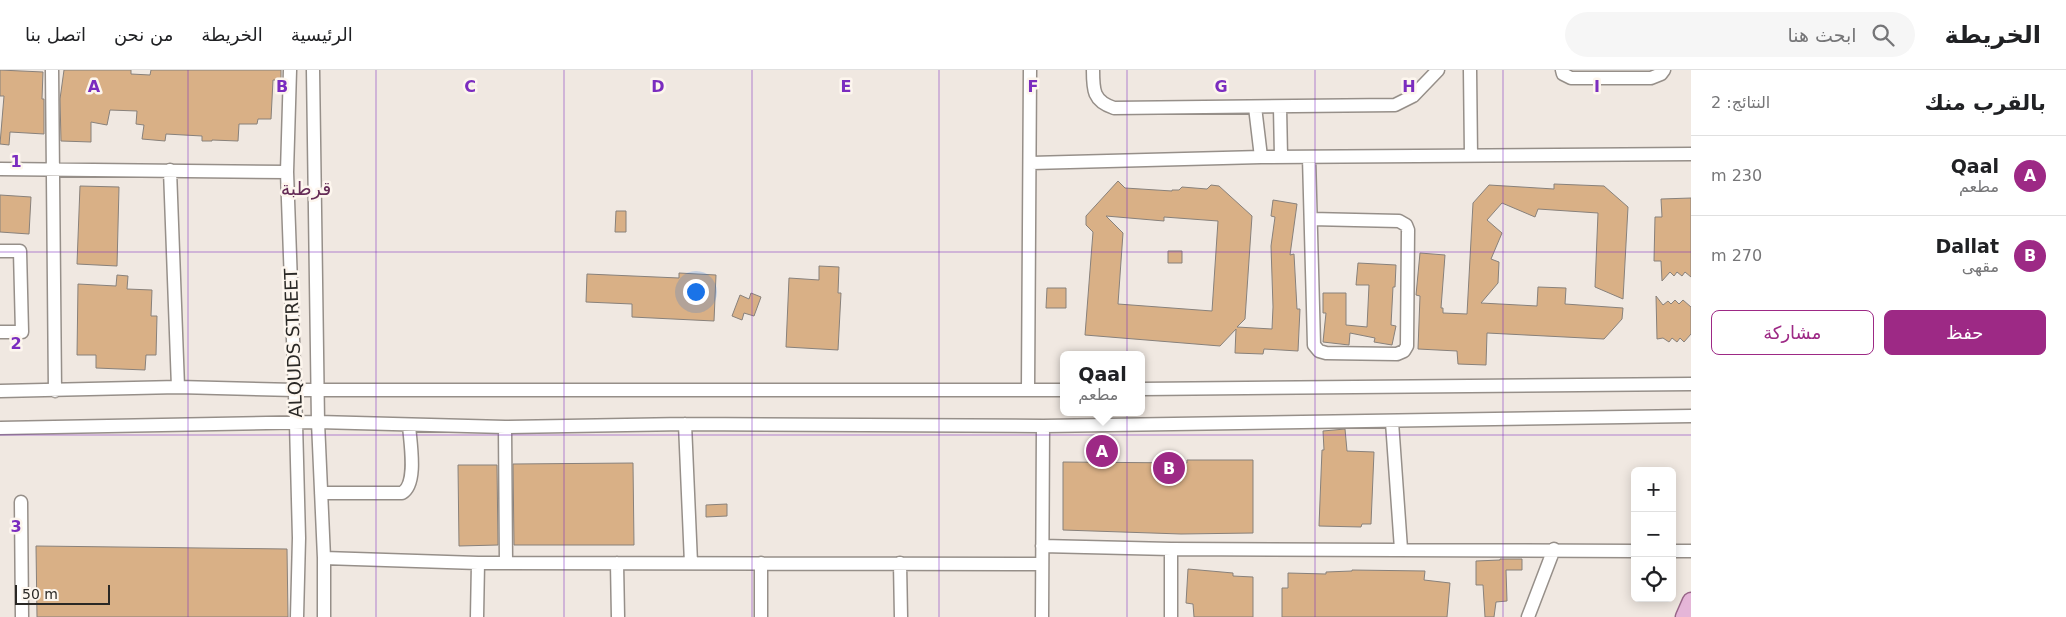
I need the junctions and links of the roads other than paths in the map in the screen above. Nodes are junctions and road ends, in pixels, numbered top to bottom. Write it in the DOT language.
graph roads {
  1 [pos="52,70"];
  2 [pos="290,70"];
  3 [pos="313,70"];
  4 [pos="1030,70"];
  5 [pos="1093,70"];
  6 [pos="1438,70"];
  7 [pos="1470,70"];
  8 [pos="1562,70"];
  9 [pos="1664,70"];
  10 [pos="1255,107"];
  11 [pos="1280,107"];
  12 [pos="1691,154"];
  13 [pos="1471,155"];
  14 [pos="1281,157"];
  15 [pos="1309,157"];
  16 [pos="1260,158"];
  17 [pos="1031,162"];
  18 [pos="0,169"];
  19 [pos="52,170"];
  20 [pos="170,170"];
  21 [pos="287,172"];
  22 [pos="1311,219"];
  23 [pos="0,251"];
  24 [pos="0,332"];
  25 [pos="1691,384"];
  26 [pos="178,387"];
  27 [pos="1145,389"];
  28 [pos="295,390"];
  29 [pos="318,390"];
  30 [pos="1028,390"];
  31 [pos="1060,390"];
  32 [pos="0,391"];
  33 [pos="55,391"];
  34 [pos="1691,416"];
  35 [pos="318,422"];
  36 [pos="1392,422"];
  37 [pos="296,423"];
  38 [pos="685,424"];
  39 [pos="408,425"];
  40 [pos="1043,426"];
  41 [pos="505,427"];
  42 [pos="0,428"];
  43 [pos="321,493"];
  44 [pos="22,502"];
  45 [pos="1042,546"];
  46 [pos="1171,549"];
  47 [pos="1401,549"];
  48 [pos="1554,549"];
  49 [pos="1631,550"];
  50 [pos="1676,551"];
  51 [pos="1691,552"];
  52 [pos="324,558"];
  53 [pos="478,563"];
  54 [pos="506,563"];
  55 [pos="617,563"];
  56 [pos="691,563"];
  57 [pos="762,563"];
  58 [pos="900,563"];
  59 [pos="1042,564"];
  60 [pos="1691,601"];
  61 [pos="22,617"];
  62 [pos="297,617"];
  63 [pos="324,617"];
  64 [pos="477,617"];
  65 [pos="618,617"];
  66 [pos="761,617"];
  67 [pos="901,617"];
  68 [pos="1042,617"];
  69 [pos="1171,617"];
  70 [pos="1528,617"];
  71 [pos="1684,617"];
  1 -- 19 [label="street"];
  2 -- 21 [label="street, ALQUDS STREET"];
  3 -- 29 [label="street, ALQUDS STREET"];
  4 -- 17 [label="street"];
  5 -- 10 [label="street"];
  6 -- 11 [label="street"];
  7 -- 13 [label="street"];
  8 -- 9 [label="street"];
  10 -- 11 [label="street"];
  10 -- 16 [label="street"];
  11 -- 14 [label="street"];
  12 -- 13 [label="street"];
  13 -- 15 [label="street"];
  14 -- 15 [label="street"];
  14 -- 16 [label="street"];
  15 -- 22 [label="street"];
  16 -- 17 [label="street"];
  17 -- 30 [label="street"];
  18 -- 19 [label="street"];
  19 -- 20 [label="street"];
  19 -- 33 [label="street"];
  20 -- 21 [label="street"];
  20 -- 26 [label="street"];
  21 -- 28 [label="street, ALQUDS STREET"];
  22 -- 22 [label="street"];
  23 -- 24 [label="street"];
  25 -- 27 [label="street"];
  26 -- 28 [label="street"];
  26 -- 33 [label="street"];
  28 -- 29 [label="street"];
  28 -- 37 [label="street, ALQUDS STREET"];
  29 -- 30 [label="street"];
  29 -- 35 [label="street, ALQUDS STREET"];
  30 -- 31 [label="street"];
  32 -- 33 [label="street"];
  34 -- 36 [label="street"];
  35 -- 37 [label="street"];
  35 -- 39 [label="street"];
  35 -- 43 [label="street, ALQUDS STREET"];
  36 -- 40 [label="street"];
  36 -- 47 [label="street"];
  37 -- 42 [label="street"];
  37 -- 62 [label="street, ALQUDS STREET"];
  38 -- 40 [label="street"];
  38 -- 41 [label="street"];
  38 -- 56 [label="street"];
  39 -- 41 [label="street"];
  39 -- 43 [label="street"];
  40 -- 45 [label="street"];
  41 -- 54 [label="street"];
  43 -- 52 [label="street, ALQUDS STREET"];
  44 -- 61 [label="street"];
  45 -- 46 [label="street"];
  45 -- 59 [label="street"];
  46 -- 47 [label="street"];
  46 -- 69 [label="street"];
  47 -- 48 [label="street"];
  48 -- 49 [label="street"];
  48 -- 70 [label="street"];
  50 -- 51 [label="street"];
  52 -- 53 [label="street"];
  52 -- 63 [label="street, ALQUDS STREET"];
  53 -- 54 [label="street"];
  53 -- 64 [label="street"];
  54 -- 55 [label="street"];
  55 -- 56 [label="street"];
  55 -- 65 [label="street"];
  56 -- 57 [label="street"];
  57 -- 58 [label="street"];
  57 -- 66 [label="street"];
  58 -- 59 [label="street"];
  58 -- 67 [label="street"];
  59 -- 68 [label="street"];
  60 -- 71 [label="main road"];
}
